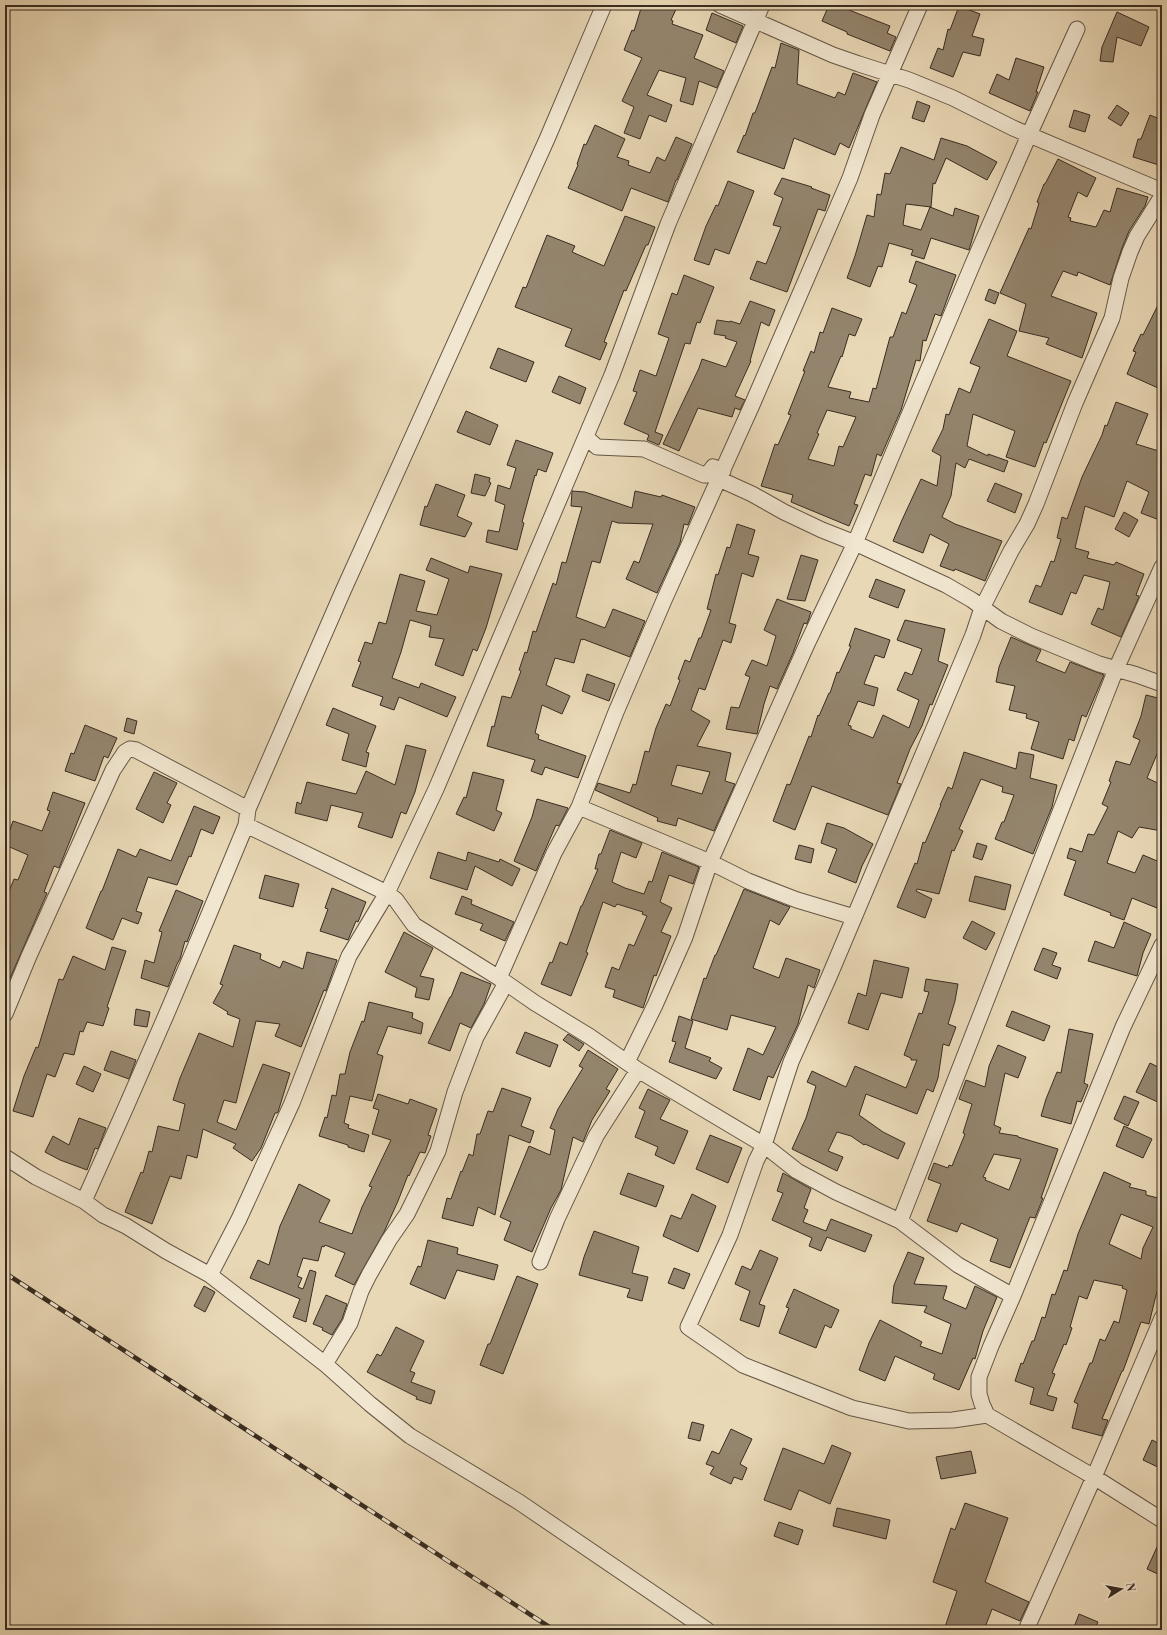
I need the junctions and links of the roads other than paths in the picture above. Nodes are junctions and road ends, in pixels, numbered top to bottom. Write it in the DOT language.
graph roads {
  1 [pos="604,5"];
  2 [pos="720,5"];
  3 [pos="762,5"];
  4 [pos="920,5"];
  5 [pos="755,20"];
  6 [pos="1077,29"];
  7 [pos="890,75"];
  8 [pos="1029,135"];
  9 [pos="1162,191"];
  10 [pos="1162,196"];
  11 [pos="586,437"];
  12 [pos="721,475"];
  13 [pos="855,543"];
  14 [pos="1162,567"];
  15 [pos="982,608"];
  16 [pos="1116,669"];
  17 [pos="1162,684"];
  18 [pos="579,807"];
  19 [pos="248,809"];
  20 [pos="246,825"];
  21 [pos="710,862"];
  22 [pos="387,893"];
  23 [pos="854,916"];
  24 [pos="1162,945"];
  25 [pos="502,980"];
  26 [pos="5,1014"];
  27 [pos="632,1066"];
  28 [pos="764,1145"];
  29 [pos="5,1157"];
  30 [pos="84,1201"];
  31 [pos="900,1221"];
  32 [pos="540,1262"];
  33 [pos="210,1274"];
  34 [pos="1013,1296"];
  35 [pos="1162,1318"];
  36 [pos="325,1364"];
  37 [pos="987,1415"];
  38 [pos="1094,1477"];
  39 [pos="1162,1520"];
  40 [pos="706,1630"];
  41 [pos="1026,1630"];
  1 -- 19 [label="street"];
  2 -- 5 [label="street"];
  3 -- 5 [label="street"];
  4 -- 7 [label="street"];
  5 -- 7 [label="street"];
  5 -- 11 [label="street"];
  6 -- 8 [label="street"];
  7 -- 8 [label="street"];
  7 -- 12 [label="street"];
  8 -- 9 [label="street"];
  8 -- 13 [label="street"];
  10 -- 15 [label="street"];
  11 -- 12 [label="street"];
  11 -- 22 [label="street"];
  12 -- 13 [label="street"];
  12 -- 18 [label="street"];
  13 -- 15 [label="street"];
  13 -- 21 [label="street"];
  14 -- 16 [label="street"];
  15 -- 16 [label="street"];
  15 -- 23 [label="street"];
  16 -- 17 [label="street"];
  16 -- 31 [label="street"];
  18 -- 21 [label="street"];
  18 -- 25 [label="street"];
  19 -- 20 [label="street"];
  19 -- 26 [label="street"];
  20 -- 22 [label="street"];
  20 -- 30 [label="street"];
  21 -- 23 [label="street"];
  21 -- 27 [label="street"];
  22 -- 25 [label="street"];
  22 -- 33 [label="street"];
  23 -- 28 [label="street"];
  24 -- 34 [label="street"];
  25 -- 27 [label="street"];
  25 -- 36 [label="street"];
  27 -- 28 [label="street"];
  27 -- 32 [label="street"];
  28 -- 31 [label="street"];
  28 -- 37 [label="street"];
  29 -- 30 [label="street"];
  30 -- 33 [label="street"];
  31 -- 34 [label="street"];
  33 -- 36 [label="street"];
  34 -- 37 [label="street"];
  35 -- 38 [label="street"];
  36 -- 40 [label="street"];
  37 -- 38 [label="street"];
  38 -- 39 [label="street"];
  38 -- 41 [label="street"];
}
